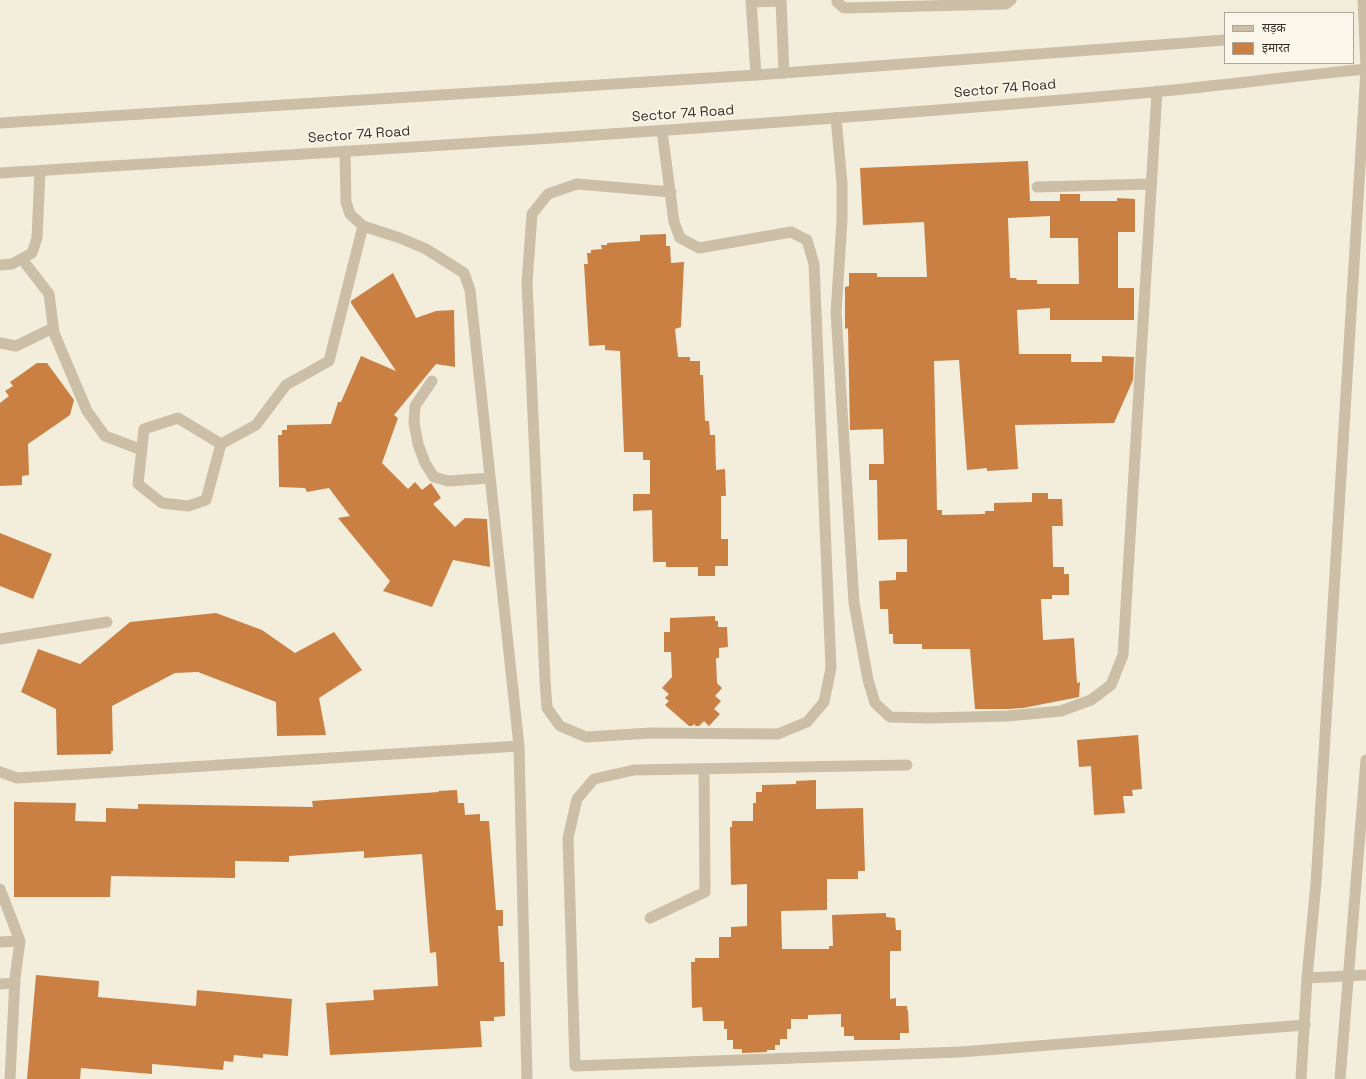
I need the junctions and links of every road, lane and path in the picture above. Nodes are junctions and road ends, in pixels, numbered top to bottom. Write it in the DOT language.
graph roads {
  1 [pos="781,0"];
  2 [pos="837,0"];
  3 [pos="1011,0"];
  4 [pos="1362,0"];
  5 [pos="751,1"];
  6 [pos="1361,30"];
  7 [pos="1224,40"];
  8 [pos="1366,69"];
  9 [pos="784,72"];
  10 [pos="756,75"];
  11 [pos="1157,91"];
  12 [pos="836,118"];
  13 [pos="0,123"];
  14 [pos="662,131"];
  15 [pos="345,151"];
  16 [pos="40,171"];
  17 [pos="0,173"];
  18 [pos="1151,184"];
  19 [pos="1037,187"];
  20 [pos="671,192"];
  21 [pos="363,226"];
  22 [pos="22,259"];
  23 [pos="0,265"];
  24 [pos="53,328"];
  25 [pos="0,343"];
  26 [pos="432,381"];
  27 [pos="221,444"];
  28 [pos="142,450"];
  29 [pos="490,478"];
  30 [pos="107,622"];
  31 [pos="0,639"];
  32 [pos="519,746"];
  33 [pos="1366,760"];
  34 [pos="907,765"];
  35 [pos="704,769"];
  36 [pos="0,772"];
  37 [pos="0,889"];
  38 [pos="650,918"];
  39 [pos="20,941"];
  40 [pos="0,942"];
  41 [pos="1366,975"];
  42 [pos="1348,976"];
  43 [pos="1307,978"];
  44 [pos="15,983"];
  45 [pos="0,984"];
  46 [pos="1305,1025"];
  47 [pos="10,1079"];
  48 [pos="527,1079"];
  49 [pos="1301,1079"];
  50 [pos="1340,1079"];
  1 -- 5 [label="street"];
  1 -- 9 [label="street"];
  2 -- 3 [label="street"];
  4 -- 6 [label="street"];
  5 -- 10 [label="street"];
  6 -- 8 [label="street"];
  7 -- 9 [label="street"];
  8 -- 11 [label="street, Sector 74 Road"];
  8 -- 43 [label="street"];
  9 -- 10 [label="street"];
  10 -- 13 [label="street"];
  11 -- 12 [label="street, Sector 74 Road"];
  11 -- 18 [label="street"];
  12 -- 14 [label="street, Sector 74 Road"];
  12 -- 18 [label="street"];
  14 -- 15 [label="street, Sector 74 Road"];
  14 -- 20 [label="street"];
  15 -- 16 [label="street, Sector 74 Road"];
  15 -- 21 [label="street"];
  16 -- 17 [label="street, Sector 74 Road"];
  16 -- 22 [label="street"];
  18 -- 19 [label="street"];
  20 -- 20 [label="street"];
  21 -- 27 [label="street"];
  21 -- 29 [label="street"];
  22 -- 23 [label="street"];
  22 -- 24 [label="street"];
  24 -- 25 [label="street"];
  24 -- 28 [label="street"];
  26 -- 29 [label="street"];
  27 -- 28 [label="street"];
  27 -- 28 [label="street"];
  29 -- 32 [label="street"];
  30 -- 31 [label="street"];
  32 -- 36 [label="street"];
  32 -- 48 [label="street"];
  33 -- 42 [label="street"];
  34 -- 35 [label="street"];
  35 -- 38 [label="street"];
  35 -- 46 [label="street"];
  37 -- 39 [label="street"];
  39 -- 40 [label="street"];
  39 -- 44 [label="street"];
  41 -- 42 [label="street"];
  42 -- 43 [label="street"];
  42 -- 50 [label="street"];
  43 -- 46 [label="street"];
  44 -- 45 [label="street"];
  44 -- 47 [label="street"];
  46 -- 49 [label="street"];
}
